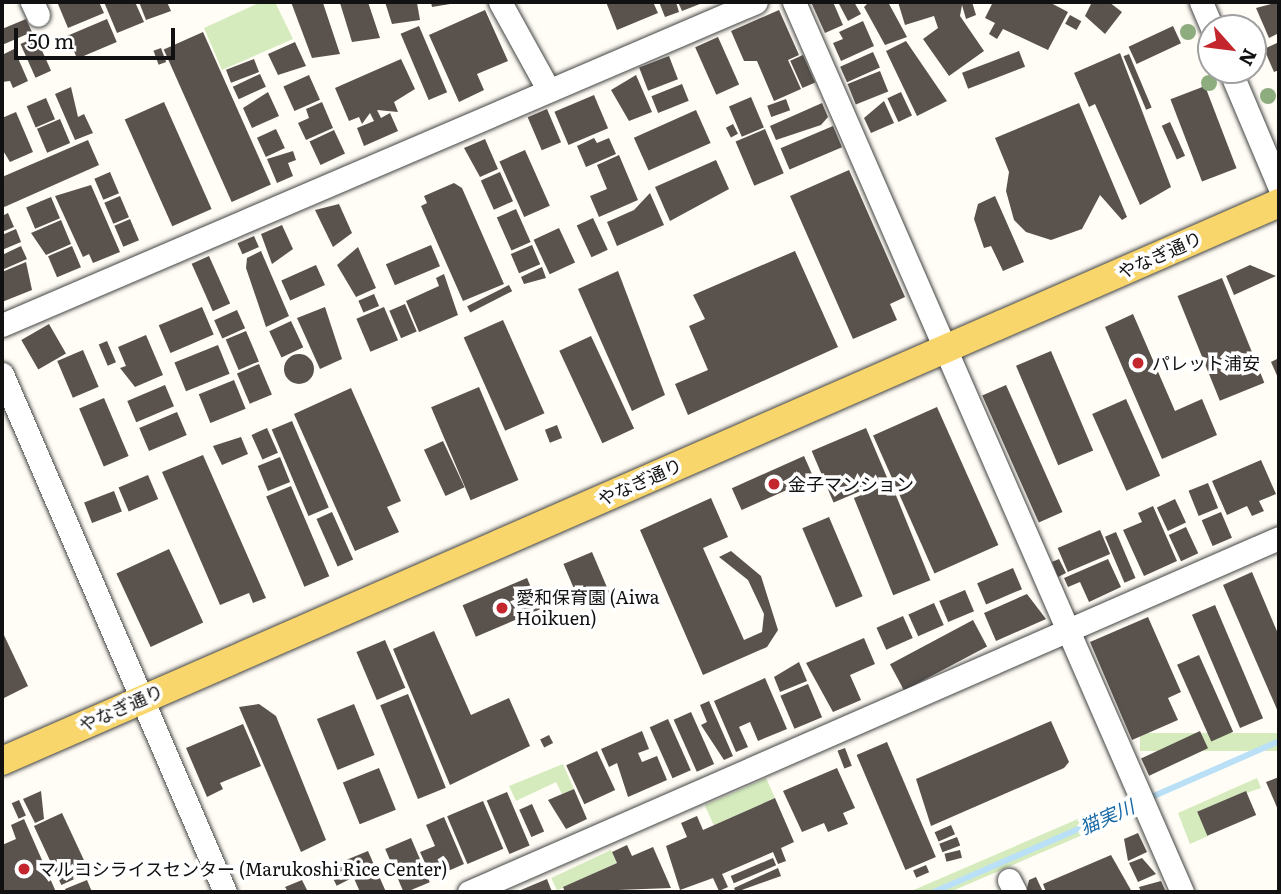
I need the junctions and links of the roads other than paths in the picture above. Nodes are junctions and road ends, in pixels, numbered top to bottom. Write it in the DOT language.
graph roads {
  1 [pos="500,2"];
  2 [pos="756,2"];
  3 [pos="794,2"];
  4 [pos="1236,84"];
  5 [pos="547,87"];
  6 [pos="1279,186"];
  7 [pos="1279,204"];
  8 [pos="2,325"];
  9 [pos="944,350"];
  10 [pos="2,374"];
  11 [pos="1279,538"];
  12 [pos="1067,630"];
  13 [pos="141,699"];
  14 [pos="2,761"];
  15 [pos="225,892"];
  16 [pos="469,892"];
  17 [pos="1182,892"];
  1 -- 5 [label="street"];
  2 -- 5 [label="street"];
  3 -- 9 [label="street"];
  4 -- 6 [label="street"];
  5 -- 8 [label="street"];
  7 -- 9 [label="main road, やなぎ通り"];
  9 -- 12 [label="street"];
  9 -- 13 [label="main road, やなぎ通り"];
  10 -- 13 [label="street"];
  11 -- 12 [label="street"];
  12 -- 16 [label="street"];
  12 -- 17 [label="street"];
  13 -- 14 [label="main road, やなぎ通り"];
  13 -- 15 [label="street"];
}
